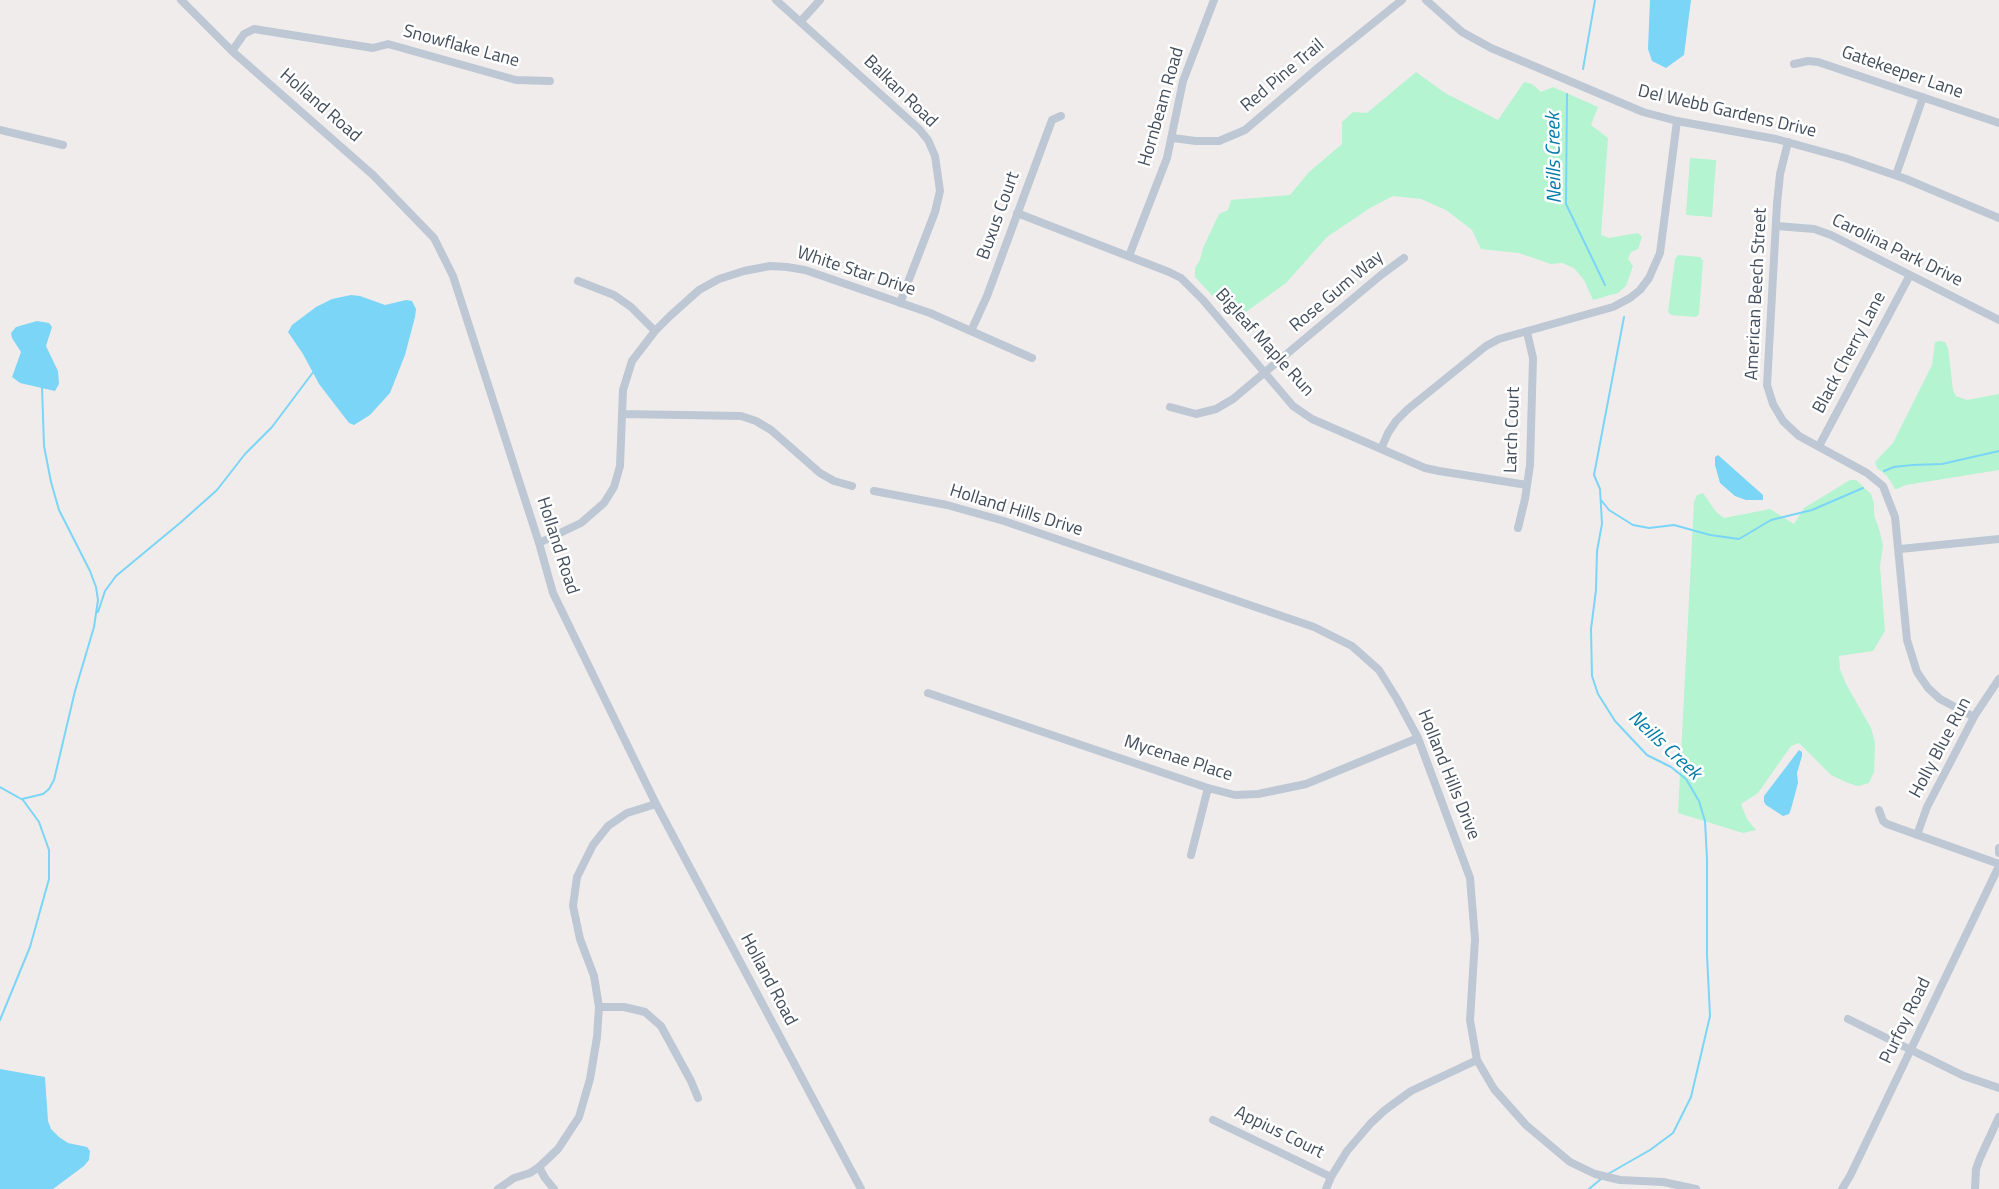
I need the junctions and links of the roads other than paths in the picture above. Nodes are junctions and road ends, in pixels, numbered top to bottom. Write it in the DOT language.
graph roads {
  1 [pos="181,0"];
  2 [pos="776,0"];
  3 [pos="820,0"];
  4 [pos="1214,0"];
  5 [pos="1402,0"];
  6 [pos="1426,0"];
  7 [pos="801,21"];
  8 [pos="232,51"];
  9 [pos="1794,64"];
  10 [pos="550,81"];
  11 [pos="1923,97"];
  12 [pos="1061,116"];
  13 [pos="1677,121"];
  14 [pos="1999,123"];
  15 [pos="0,130"];
  16 [pos="1173,138"];
  17 [pos="1788,142"];
  18 [pos="63,145"];
  19 [pos="1896,175"];
  20 [pos="1017,213"];
  21 [pos="1999,219"];
  22 [pos="1777,226"];
  23 [pos="1129,256"];
  24 [pos="1404,258"];
  25 [pos="1910,275"];
  26 [pos="578,281"];
  27 [pos="900,303"];
  28 [pos="1999,320"];
  29 [pos="655,331"];
  30 [pos="971,331"];
  31 [pos="1527,332"];
  32 [pos="1032,358"];
  33 [pos="1266,373"];
  34 [pos="1170,407"];
  35 [pos="623,414"];
  36 [pos="1819,446"];
  37 [pos="1381,449"];
  38 [pos="1527,485"];
  39 [pos="852,486"];
  40 [pos="874,491"];
  41 [pos="1518,528"];
  42 [pos="1999,539"];
  43 [pos="538,543"];
  44 [pos="1900,549"];
  45 [pos="1999,679"];
  46 [pos="928,693"];
  47 [pos="1974,717"];
  48 [pos="1418,738"];
  49 [pos="1208,789"];
  50 [pos="656,804"];
  51 [pos="1879,810"];
  52 [pos="1917,835"];
  53 [pos="1999,848"];
  54 [pos="1999,853"];
  55 [pos="1191,855"];
  56 [pos="1999,865"];
  57 [pos="599,1007"];
  58 [pos="1848,1018"];
  59 [pos="1910,1051"];
  60 [pos="1477,1060"];
  61 [pos="1999,1088"];
  62 [pos="698,1098"];
  63 [pos="1999,1118"];
  64 [pos="1213,1120"];
  65 [pos="540,1167"];
  66 [pos="1331,1177"];
  67 [pos="498,1189"];
  68 [pos="554,1189"];
  69 [pos="861,1189"];
  70 [pos="1326,1189"];
  71 [pos="1696,1189"];
  72 [pos="1842,1189"];
  73 [pos="1975,1189"];
  1 -- 8 [label="street, Holland Road"];
  2 -- 7 [label="street, Balkan Road"];
  3 -- 7 [label="street"];
  4 -- 16 [label="street, Hornbeam Road"];
  5 -- 16 [label="street, Red Pine Trail"];
  6 -- 13 [label="street, Del Webb Gardens Drive"];
  7 -- 27 [label="street, Balkan Road"];
  8 -- 10 [label="street, Snowflake Lane"];
  8 -- 43 [label="street, Holland Road"];
  9 -- 11 [label="street, Gatekeeper Lane"];
  11 -- 14 [label="street, Gatekeeper Lane"];
  11 -- 19 [label="street"];
  12 -- 20 [label="street, Buxus Court"];
  13 -- 17 [label="street, Del Webb Gardens Drive"];
  13 -- 31 [label="street"];
  15 -- 18 [label="street"];
  16 -- 23 [label="street, Hornbeam Road"];
  17 -- 19 [label="street, Del Webb Gardens Drive"];
  17 -- 22 [label="street, American Beech Street"];
  19 -- 21 [label="street, Del Webb Gardens Drive"];
  20 -- 23 [label="street, Bigleaf Maple Run"];
  20 -- 30 [label="street, Buxus Court"];
  22 -- 25 [label="street, Carolina Park Drive"];
  22 -- 36 [label="street, American Beech Street"];
  23 -- 33 [label="street, Bigleaf Maple Run"];
  24 -- 33 [label="street, Rose Gum Way"];
  25 -- 28 [label="street, Carolina Park Drive"];
  25 -- 36 [label="street, Black Cherry Lane"];
  26 -- 29 [label="street"];
  27 -- 29 [label="street, White Star Drive"];
  27 -- 30 [label="street, White Star Drive"];
  29 -- 35 [label="street, White Star Drive"];
  30 -- 32 [label="street, White Star Drive"];
  31 -- 37 [label="street"];
  31 -- 38 [label="street, Larch Court"];
  33 -- 34 [label="street, Rose Gum Way"];
  33 -- 37 [label="street, Bigleaf Maple Run"];
  35 -- 39 [label="street"];
  35 -- 43 [label="street, White Star Drive"];
  36 -- 44 [label="street, American Beech Street"];
  37 -- 38 [label="street, Bigleaf Maple Run"];
  38 -- 41 [label="street, Larch Court"];
  40 -- 48 [label="street, Holland Hills Drive"];
  42 -- 44 [label="street"];
  43 -- 50 [label="street, Holland Road"];
  44 -- 47 [label="street, American Beech Street"];
  45 -- 47 [label="street, Holly Blue Run"];
  46 -- 49 [label="street, Mycenae Place"];
  47 -- 52 [label="street, Holly Blue Run"];
  48 -- 49 [label="street, Mycenae Place"];
  48 -- 60 [label="street, Holland Hills Drive"];
  49 -- 55 [label="street"];
  50 -- 57 [label="street"];
  50 -- 69 [label="street, Holland Road"];
  51 -- 52 [label="street"];
  52 -- 56 [label="street"];
  53 -- 54 [label="street"];
  56 -- 59 [label="street, Purfoy Road"];
  57 -- 62 [label="street"];
  57 -- 65 [label="street"];
  58 -- 59 [label="street"];
  59 -- 61 [label="street"];
  59 -- 72 [label="street, Purfoy Road"];
  60 -- 66 [label="street"];
  60 -- 71 [label="street, Holland Hills Drive"];
  63 -- 73 [label="street"];
  64 -- 66 [label="street, Appius Court"];
  65 -- 67 [label="street"];
  65 -- 68 [label="street"];
  66 -- 70 [label="street"];
}
